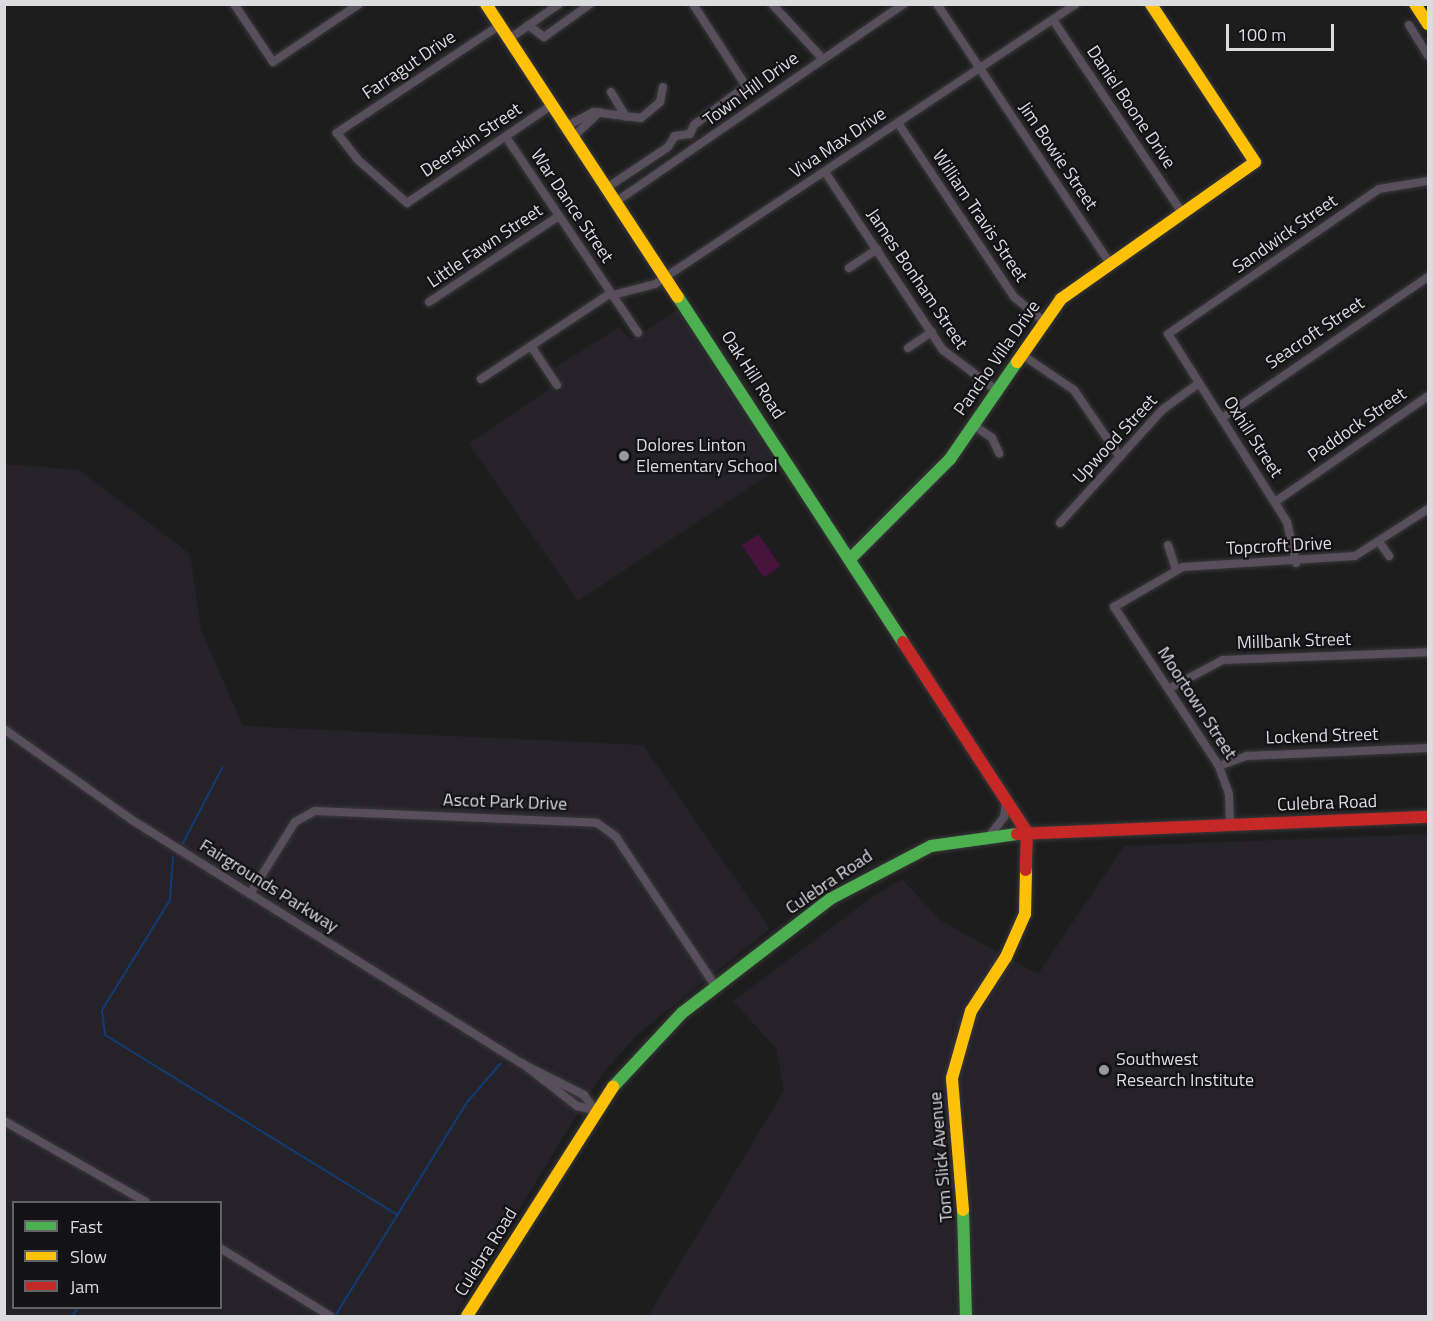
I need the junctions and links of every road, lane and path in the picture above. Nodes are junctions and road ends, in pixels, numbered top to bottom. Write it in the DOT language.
graph roads {
  1 [pos="234,4"];
  2 [pos="359,4"];
  3 [pos="486,4"];
  4 [pos="590,4"];
  5 [pos="693,4"];
  6 [pos="772,4"];
  7 [pos="904,4"];
  8 [pos="937,4"];
  9 [pos="1076,4"];
  10 [pos="1151,4"];
  11 [pos="1415,4"];
  12 [pos="557,5"];
  13 [pos="1053,20"];
  14 [pos="1428,24"];
  15 [pos="500,25"];
  16 [pos="528,25"];
  17 [pos="1409,26"];
  18 [pos="509,39"];
  19 [pos="1428,55"];
  20 [pos="822,58"];
  21 [pos="980,69"];
  22 [pos="663,87"];
  23 [pos="611,92"];
  24 [pos="553,104"];
  25 [pos="626,117"];
  26 [pos="898,123"];
  27 [pos="571,131"];
  28 [pos="506,137"];
  29 [pos="825,172"];
  30 [pos="1428,181"];
  31 [pos="608,187"];
  32 [pos="617,201"];
  33 [pos="407,203"];
  34 [pos="1182,213"];
  35 [pos="559,216"];
  36 [pos="877,249"];
  37 [pos="1109,262"];
  38 [pos="849,268"];
  39 [pos="668,276"];
  40 [pos="1428,277"];
  41 [pos="612,294"];
  42 [pos="429,302"];
  43 [pos="1042,320"];
  44 [pos="932,332"];
  45 [pos="638,333"];
  46 [pos="1168,334"];
  47 [pos="531,346"];
  48 [pos="908,348"];
  49 [pos="1021,354"];
  50 [pos="480,379"];
  51 [pos="1199,383"];
  52 [pos="557,385"];
  53 [pos="996,390"];
  54 [pos="1428,396"];
  55 [pos="1222,417"];
  56 [pos="973,424"];
  57 [pos="999,453"];
  58 [pos="1120,457"];
  59 [pos="1275,502"];
  60 [pos="1428,509"];
  61 [pos="1060,523"];
  62 [pos="1380,543"];
  63 [pos="1168,545"];
  64 [pos="1389,556"];
  65 [pos="851,558"];
  66 [pos="1296,563"];
  67 [pos="1176,569"];
  68 [pos="1114,607"];
  69 [pos="1428,652"];
  70 [pos="1168,689"];
  71 [pos="4,729"];
  72 [pos="1428,748"];
  73 [pos="1219,766"];
  74 [pos="1006,798"];
  75 [pos="1428,817"];
  76 [pos="1230,824"];
  77 [pos="1027,832"];
  78 [pos="990,835"];
  79 [pos="249,894"];
  80 [pos="716,987"];
  81 [pos="595,1110"];
  82 [pos="4,1121"];
  83 [pos="143,1201"];
  84 [pos="222,1249"];
  85 [pos="327,1314"];
  86 [pos="467,1317"];
  87 [pos="966,1317"];
  1 -- 2 [label="street"];
  3 -- 15 [label="street, Oak Hill Road"];
  4 -- 16 [label="street"];
  5 -- 31 [label="street"];
  6 -- 20 [label="street"];
  7 -- 20 [label="street, Town Hill Drive"];
  8 -- 21 [label="street, Jim Bowie Street"];
  9 -- 13 [label="street, Viva Max Drive"];
  10 -- 34 [label="street, Pancho Villa Drive"];
  11 -- 14 [label="street"];
  12 -- 16 [label="street"];
  13 -- 21 [label="street, Viva Max Drive"];
  13 -- 34 [label="street, Daniel Boone Drive"];
  15 -- 18 [label="street, Oak Hill Road"];
  15 -- 33 [label="street, Farragut Drive"];
  16 -- 18 [label="street"];
  17 -- 19 [label="street"];
  18 -- 24 [label="street, Oak Hill Road"];
  20 -- 32 [label="street, Town Hill Drive"];
  21 -- 26 [label="street, Viva Max Drive"];
  21 -- 37 [label="street, Jim Bowie Street"];
  22 -- 25 [label="street"];
  23 -- 25 [label="street"];
  24 -- 27 [label="street, Oak Hill Road"];
  24 -- 28 [label="street, Deerskin Street"];
  25 -- 27 [label="street"];
  26 -- 29 [label="street, Viva Max Drive"];
  26 -- 43 [label="street, William Travis Street"];
  27 -- 31 [label="street, Oak Hill Road"];
  28 -- 33 [label="street, Deerskin Street"];
  28 -- 35 [label="street, War Dance Street"];
  29 -- 36 [label="street, James Bonham Street"];
  29 -- 39 [label="street, Viva Max Drive"];
  30 -- 46 [label="street, Sandwick Street"];
  31 -- 32 [label="street, Oak Hill Road"];
  32 -- 39 [label="street, Oak Hill Road"];
  34 -- 37 [label="street, Pancho Villa Drive"];
  35 -- 41 [label="street, War Dance Street"];
  35 -- 42 [label="street, Little Fawn Street"];
  36 -- 38 [label="street"];
  36 -- 44 [label="street, James Bonham Street"];
  37 -- 43 [label="street, Pancho Villa Drive"];
  39 -- 41 [label="street, Viva Max Drive"];
  39 -- 65 [label="street, Oak Hill Road"];
  40 -- 55 [label="street, Seacroft Street"];
  41 -- 45 [label="street, War Dance Street"];
  41 -- 47 [label="street, Viva Max Drive"];
  43 -- 49 [label="street, Pancho Villa Drive"];
  44 -- 48 [label="street"];
  44 -- 53 [label="street, James Bonham Street"];
  46 -- 51 [label="street, Oxhill Street"];
  47 -- 50 [label="street, Viva Max Drive"];
  47 -- 52 [label="street"];
  49 -- 53 [label="street, Pancho Villa Drive"];
  49 -- 58 [label="street"];
  51 -- 55 [label="street, Oxhill Street"];
  51 -- 58 [label="street, Upwood Street"];
  53 -- 56 [label="street, Pancho Villa Drive"];
  54 -- 59 [label="street, Paddock Street"];
  55 -- 59 [label="street, Oxhill Street"];
  56 -- 57 [label="street"];
  56 -- 65 [label="street, Pancho Villa Drive"];
  58 -- 61 [label="street, Upwood Street"];
  59 -- 66 [label="street, Oxhill Street"];
  60 -- 62 [label="street, Topcroft Drive"];
  62 -- 64 [label="street"];
  62 -- 66 [label="street, Topcroft Drive"];
  63 -- 67 [label="street"];
  65 -- 74 [label="street, Oak Hill Road"];
  66 -- 67 [label="street, Topcroft Drive"];
  67 -- 68 [label="street, Topcroft Drive"];
  68 -- 70 [label="street, Moortown Street"];
  69 -- 70 [label="street, Millbank Street"];
  70 -- 73 [label="street, Moortown Street"];
  71 -- 79 [label="street, Fairgrounds Parkway"];
  72 -- 73 [label="street, Lockend Street"];
  73 -- 76 [label="street, Moortown Street"];
  74 -- 77 [label="street, Oak Hill Road"];
  74 -- 78 [label="street"];
  75 -- 76 [label="street, Culebra Road"];
  76 -- 77 [label="street, Culebra Road"];
  77 -- 78 [label="street, Culebra Road"];
  77 -- 87 [label="street, Tom Slick Avenue"];
  78 -- 80 [label="street, Culebra Road"];
  79 -- 80 [label="street, Ascot Park Drive"];
  79 -- 81 [label="street, Fairgrounds Parkway"];
  80 -- 81 [label="street, Culebra Road"];
  81 -- 86 [label="street, Culebra Road"];
  82 -- 83 [label="street"];
  84 -- 85 [label="street"];
}
